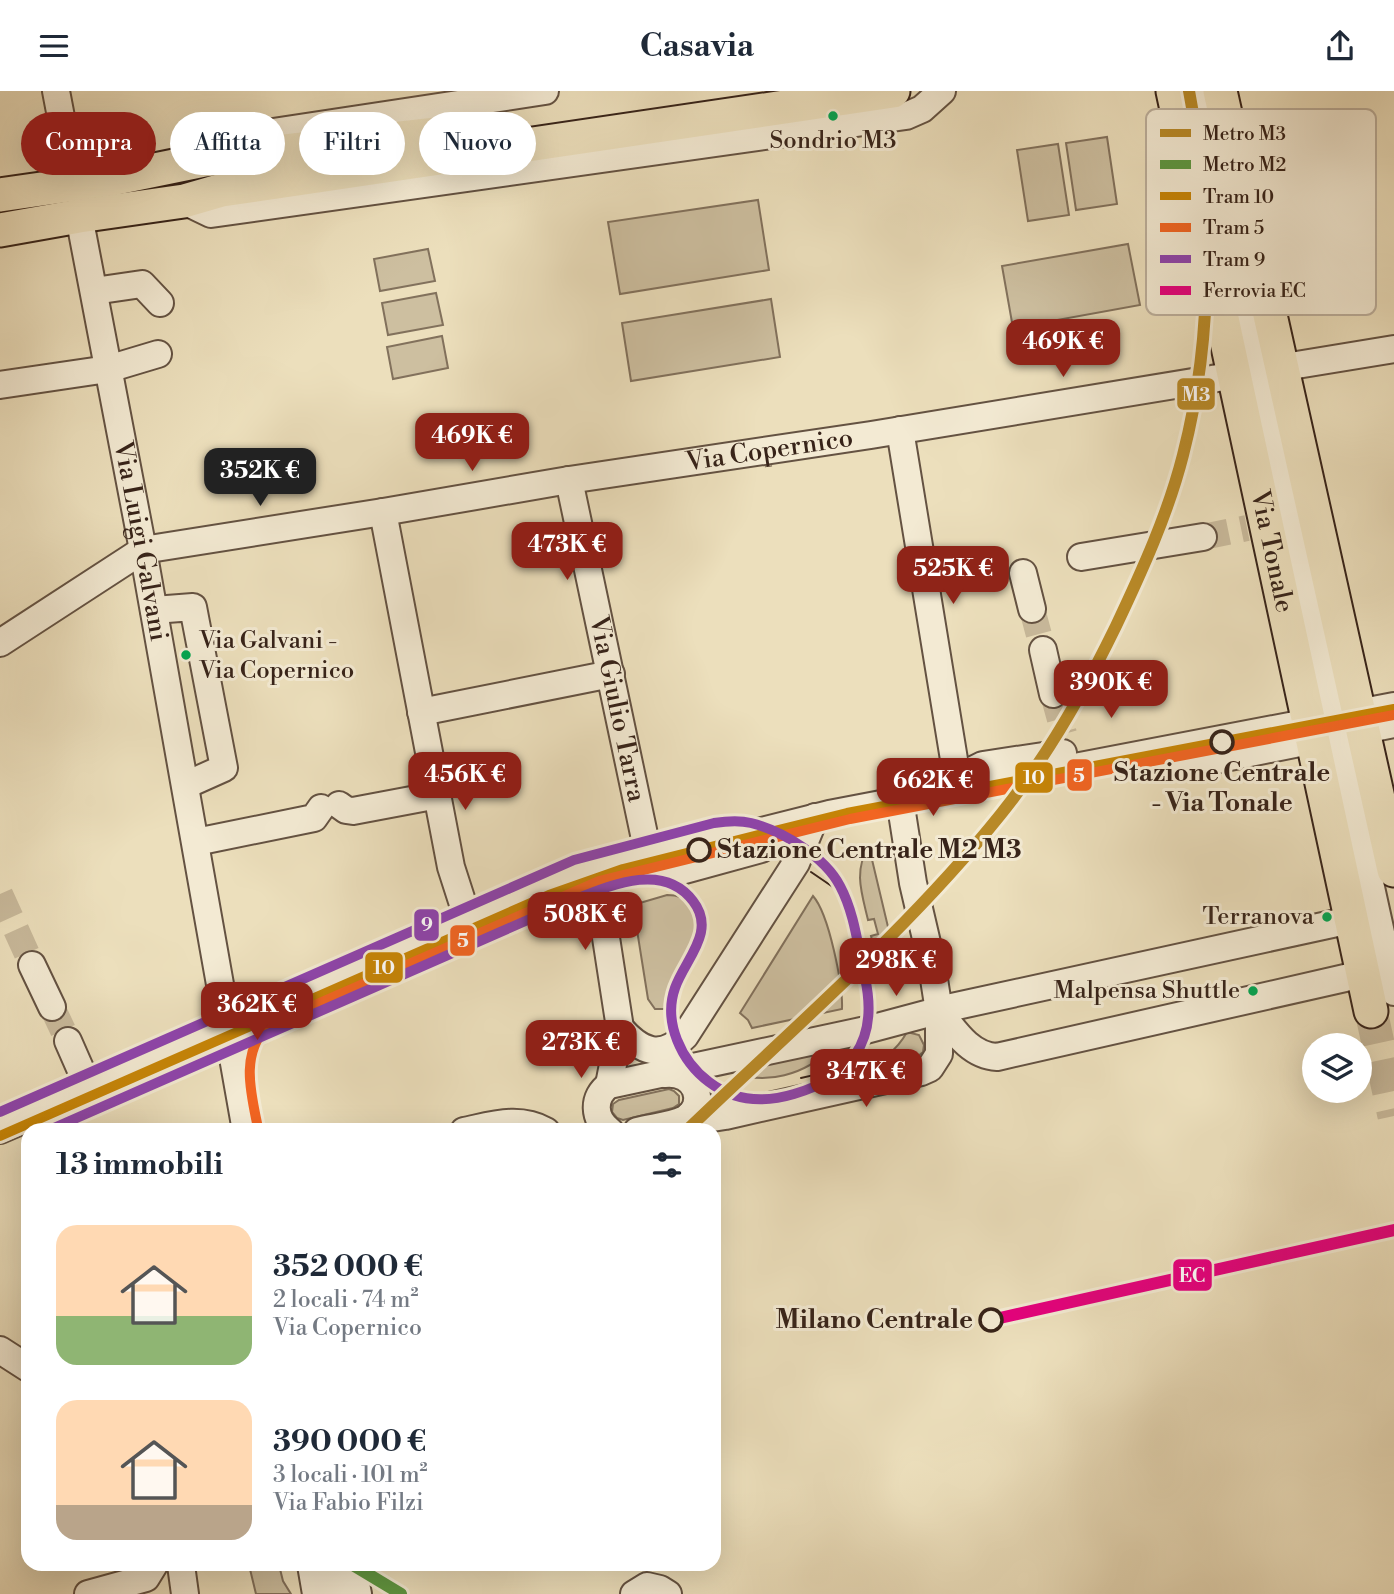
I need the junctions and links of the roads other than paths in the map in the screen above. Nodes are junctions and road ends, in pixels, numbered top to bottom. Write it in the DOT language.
graph roads {
  1 [pos="56,91"];
  2 [pos="545,91"];
  3 [pos="735,91"];
  4 [pos="893,91"];
  5 [pos="942,91"];
  6 [pos="1173,91"];
  7 [pos="1196,91"];
  8 [pos="1220,91"];
  9 [pos="493,95"];
  10 [pos="1178,109"];
  11 [pos="1200,109"];
  12 [pos="1222,109"];
  13 [pos="285,130"];
  14 [pos="285,151"];
  15 [pos="170,171"];
  16 [pos="0,195"];
  17 [pos="76,200"];
  18 [pos="184,201"];
  19 [pos="0,230"];
  20 [pos="94,291"];
  21 [pos="160,303"];
  22 [pos="1241,315"];
  23 [pos="1246,315"];
  24 [pos="1250,315"];
  25 [pos="1394,349"];
  26 [pos="158,354"];
  27 [pos="108,369"];
  28 [pos="1258,371"];
  29 [pos="0,386"];
  30 [pos="900,430"];
  31 [pos="569,480"];
  32 [pos="383,512"];
  33 [pos="1203,537"];
  34 [pos="143,550"];
  35 [pos="1081,557"];
  36 [pos="1023,573"];
  37 [pos="1032,609"];
  38 [pos="154,610"];
  39 [pos="0,643"];
  40 [pos="1042,650"];
  41 [pos="611,674"];
  42 [pos="1394,688"];
  43 [pos="1053,694"];
  44 [pos="1394,706"];
  45 [pos="421,712"];
  46 [pos="1340,718"];
  47 [pos="186,785"];
  48 [pos="959,790"];
  49 [pos="438,795"];
  50 [pos="900,800"];
  51 [pos="813,820"];
  52 [pos="196,842"];
  53 [pos="649,858"];
  54 [pos="1394,870"];
  55 [pos="596,873"];
  56 [pos="1351,920"];
  57 [pos="469,923"];
  58 [pos="1389,949"];
  59 [pos="32,965"];
  60 [pos="1363,974"];
  61 [pos="1382,1001"];
  62 [pos="52,1007"];
  63 [pos="939,1011"];
  64 [pos="620,1028"];
  65 [pos="228,1032"];
  66 [pos="68,1041"];
  67 [pos="639,1078"];
  68 [pos="90,1091"];
  69 [pos="603,1095"];
  70 [pos="245,1123"];
  71 [pos="585,1123"];
  72 [pos="601,1123"];
  73 [pos="686,1123"];
  74 [pos="0,1131"];
  75 [pos="0,1350"];
  76 [pos="21,1364"];
  77 [pos="182,1571"];
  78 [pos="312,1571"];
  79 [pos="332,1571"];
  80 [pos="353,1571"];
  81 [pos="148,1580"];
  82 [pos="88,1594"];
  83 [pos="185,1594"];
  84 [pos="316,1594"];
  85 [pos="337,1594"];
  86 [pos="358,1594"];
  87 [pos="634,1594"];
  88 [pos="668,1594"];
  1 -- 17 [label="street, Via Luigi Galvani"];
  2 -- 9 [label="street"];
  3 -- 14 [label="main road"];
  4 -- 18 [label="main road"];
  5 -- 18 [label="street"];
  6 -- 10 [label="main road, Via Tonale"];
  7 -- 11 [label="street, Via Tonale"];
  8 -- 12 [label="main road, Via Tonale"];
  9 -- 13 [label="street"];
  15 -- 17 [label="main road"];
  16 -- 17 [label="main road"];
  17 -- 18 [label="main road"];
  17 -- 19 [label="main road"];
  17 -- 20 [label="street, Via Luigi Galvani"];
  20 -- 21 [label="street"];
  20 -- 27 [label="street, Via Luigi Galvani"];
  22 -- 28 [label="main road, Via Tonale"];
  23 -- 28 [label="street, Via Tonale"];
  24 -- 28 [label="main road, Via Tonale"];
  25 -- 28 [label="street, Via Copernico"];
  26 -- 27 [label="street"];
  27 -- 29 [label="street"];
  27 -- 34 [label="street, Via Luigi Galvani"];
  28 -- 30 [label="street, Via Copernico"];
  28 -- 46 [label="main road, Via Tonale"];
  28 -- 46 [label="main road, Via Tonale"];
  30 -- 31 [label="street, Via Copernico"];
  30 -- 48 [label="street"];
  31 -- 32 [label="street, Via Copernico"];
  31 -- 41 [label="street, Via Giulio Tarra"];
  32 -- 34 [label="street, Via Copernico"];
  32 -- 45 [label="street"];
  33 -- 35 [label="street"];
  34 -- 38 [label="street, Via Luigi Galvani"];
  34 -- 39 [label="street"];
  36 -- 37 [label="street"];
  38 -- 47 [label="street, Via Luigi Galvani"];
  38 -- 47 [label="street"];
  40 -- 43 [label="street"];
  41 -- 45 [label="street"];
  41 -- 53 [label="street, Via Giulio Tarra"];
  42 -- 46 [label="street"];
  44 -- 46 [label="street"];
  45 -- 49 [label="street"];
  46 -- 48 [label="street"];
  46 -- 48 [label="street"];
  46 -- 54 [label="main road, Via Tonale"];
  46 -- 56 [label="main road, Via Tonale"];
  46 -- 58 [label="street, Via Tonale"];
  47 -- 52 [label="street, Via Luigi Galvani"];
  48 -- 50 [label="street"];
  49 -- 52 [label="street"];
  49 -- 57 [label="street"];
  50 -- 51 [label="street"];
  50 -- 63 [label="street"];
  51 -- 53 [label="street"];
  51 -- 53 [label="street"];
  51 -- 64 [label="street"];
  52 -- 65 [label="street, Via Luigi Galvani"];
  53 -- 55 [label="street"];
  55 -- 57 [label="street"];
  55 -- 64 [label="street"];
  56 -- 58 [label="street"];
  56 -- 60 [label="main road, Via Tonale"];
  56 -- 63 [label="street"];
  57 -- 65 [label="street"];
  58 -- 60 [label="street"];
  58 -- 61 [label="street, Via Tonale"];
  59 -- 62 [label="street"];
  60 -- 61 [label="main road, Via Tonale"];
  60 -- 63 [label="street"];
  63 -- 67 [label="street"];
  63 -- 73 [label="street"];
  64 -- 69 [label="street"];
  65 -- 68 [label="street"];
  65 -- 70 [label="street, Via Luigi Galvani"];
  66 -- 68 [label="street"];
  67 -- 69 [label="street"];
  67 -- 73 [label="street"];
  68 -- 74 [label="street"];
  69 -- 71 [label="street"];
  69 -- 72 [label="street"];
  75 -- 76 [label="street"];
  77 -- 83 [label="street"];
  78 -- 84 [label="street"];
  79 -- 85 [label="street"];
  80 -- 86 [label="street"];
  81 -- 82 [label="street"];
  87 -- 88 [label="street"];
}
